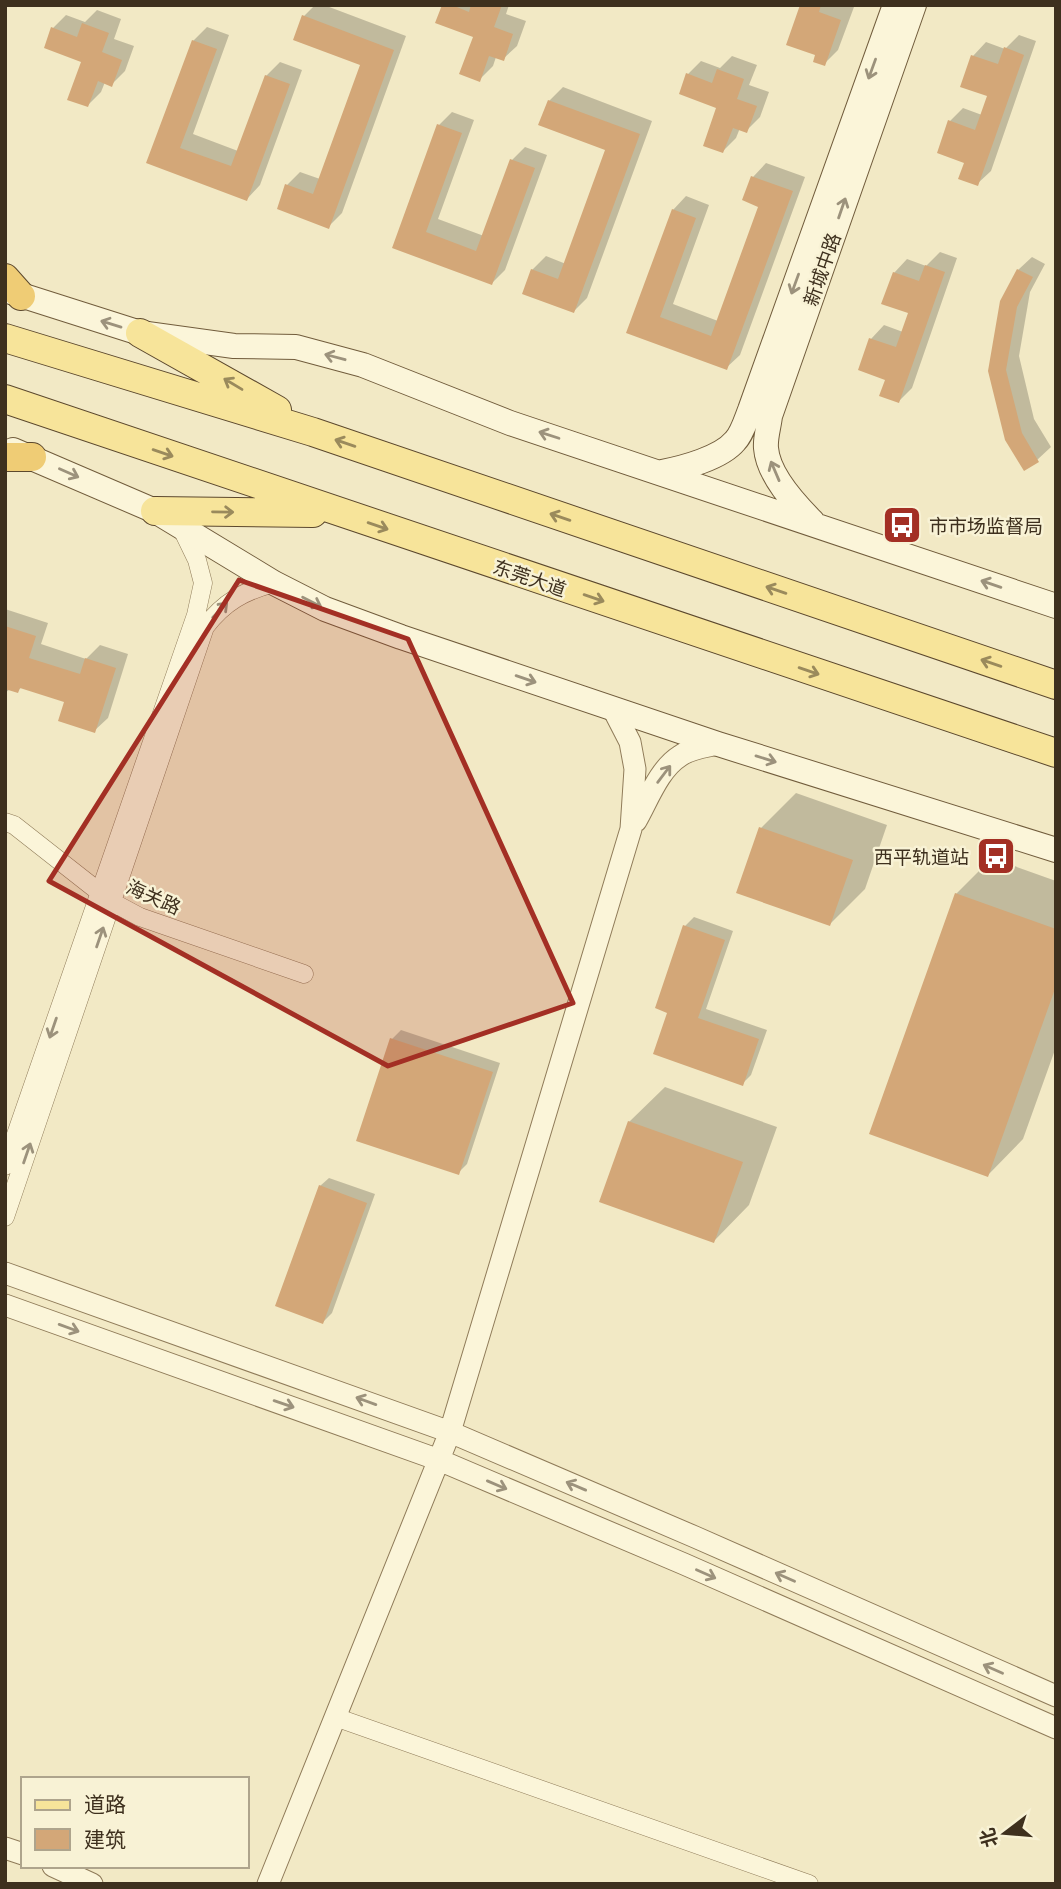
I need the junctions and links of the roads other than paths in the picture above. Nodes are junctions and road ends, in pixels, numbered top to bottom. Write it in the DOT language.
graph roads {
  1 [pos="895,5"];
  2 [pos="914,5"];
  3 [pos="11,288"];
  4 [pos="140,333"];
  5 [pos="5,338"];
  6 [pos="5,399"];
  7 [pos="313,432"];
  8 [pos="5,448"];
  9 [pos="19,457"];
  10 [pos="660,472"];
  11 [pos="339,513"];
  12 [pos="167,517"];
  13 [pos="816,524"];
  14 [pos="274,583"];
  15 [pos="1056,606"];
  16 [pos="1056,685"];
  17 [pos="613,709"];
  18 [pos="718,744"];
  19 [pos="1056,753"];
  20 [pos="5,822"];
  21 [pos="631,830"];
  22 [pos="1056,850"];
  23 [pos="106,897"];
  24 [pos="304,974"];
  25 [pos="5,1166"];
  26 [pos="5,1217"];
  27 [pos="5,1273"];
  28 [pos="5,1305"];
  29 [pos="450,1432"];
  30 [pos="439,1460"];
  31 [pos="1056,1696"];
  32 [pos="335,1717"];
  33 [pos="1056,1728"];
  34 [pos="58,1868"];
  35 [pos="92,1884"];
  36 [pos="268,1884"];
  37 [pos="808,1884"];
  1 -- 10 [label="main road, 新城中路, one-way"];
  13 -- 2 [label="main road, 新城中路, one-way"];
  4 -- 3 [label="main road, one-way"];
  7 -- 4 [label="main road, one-way"];
  10 -- 4 [label="main road, one-way"];
  5 -- 7 [label="main road"];
  6 -- 11 [label="main road, 东莞大道, one-way"];
  16 -- 7 [label="main road, one-way"];
  8 -- 9 [label="main road"];
  9 -- 12 [label="main road, one-way"];
  10 -- 13 [label="main road"];
  12 -- 11 [label="main road, one-way"];
  11 -- 19 [label="main road, 东莞大道, one-way"];
  12 -- 14 [label="main road"];
  12 -- 23 [label="street"];
  15 -- 13 [label="main road, one-way"];
  14 -- 17 [label="main road, one-way"];
  23 -- 14 [label="street, one-way"];
  17 -- 18 [label="main road"];
  17 -- 21 [label="street"];
  21 -- 18 [label="street, one-way"];
  18 -- 22 [label="main road, one-way"];
  20 -- 23 [label="street, 海关路"];
  21 -- 29 [label="street"];
  23 -- 24 [label="street, 海关路"];
  23 -- 25 [label="street, one-way"];
  26 -- 23 [label="street, one-way"];
  29 -- 27 [label="street, one-way"];
  28 -- 30 [label="street, one-way"];
  29 -- 30 [label="street"];
  31 -- 29 [label="street, one-way"];
  30 -- 32 [label="street"];
  30 -- 33 [label="street, one-way"];
  32 -- 36 [label="street"];
  32 -- 37 [label="street"];
  34 -- 35 [label="street"];
}
